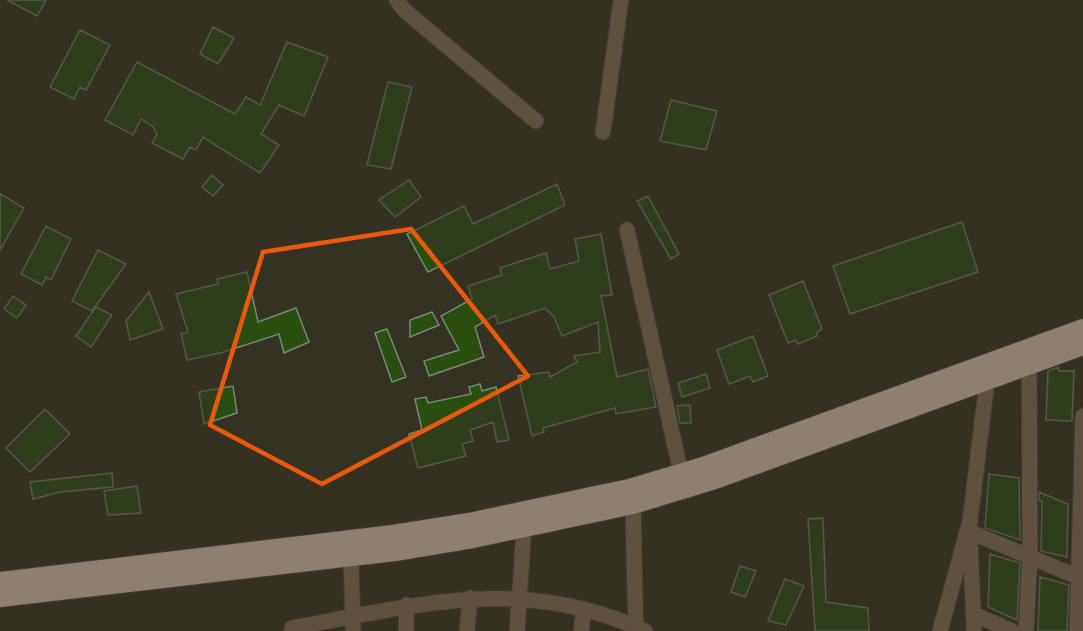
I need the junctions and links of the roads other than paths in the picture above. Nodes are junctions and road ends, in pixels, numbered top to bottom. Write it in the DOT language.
graph roads {
  1 [pos="397,0"];
  2 [pos="621,0"];
  3 [pos="536,121"];
  4 [pos="603,132"];
  5 [pos="627,230"];
  6 [pos="1083,328"];
  7 [pos="1083,346"];
  8 [pos="1029,366"];
  9 [pos="987,381"];
  10 [pos="1083,416"];
  11 [pos="681,473"];
  12 [pos="633,506"];
  13 [pos="970,526"];
  14 [pos="524,528"];
  15 [pos="1030,555"];
  16 [pos="351,557"];
  17 [pos="1081,578"];
  18 [pos="0,581"];
  19 [pos="518,597"];
  20 [pos="0,598"];
  21 [pos="470,598"];
  22 [pos="407,605"];
  23 [pos="584,609"];
  24 [pos="973,614"];
  25 [pos="353,624"];
  26 [pos="639,630"];
  27 [pos="292,631"];
  28 [pos="406,631"];
  29 [pos="467,631"];
  30 [pos="516,631"];
  31 [pos="581,631"];
  32 [pos="940,631"];
  33 [pos="974,631"];
  34 [pos="1012,631"];
  35 [pos="1026,631"];
  36 [pos="1077,631"];
  1 -- 3 [label="street"];
  2 -- 4 [label="street"];
  5 -- 11 [label="street"];
  6 -- 11 [label="highway"];
  7 -- 8 [label="highway"];
  8 -- 9 [label="highway"];
  8 -- 15 [label="street"];
  9 -- 12 [label="highway"];
  9 -- 13 [label="street"];
  10 -- 17 [label="street"];
  11 -- 18 [label="highway"];
  12 -- 14 [label="highway"];
  12 -- 26 [label="street"];
  13 -- 15 [label="street"];
  13 -- 24 [label="street"];
  13 -- 32 [label="street"];
  14 -- 16 [label="highway"];
  14 -- 19 [label="street"];
  15 -- 17 [label="street"];
  15 -- 35 [label="street"];
  16 -- 20 [label="highway"];
  16 -- 25 [label="street"];
  17 -- 36 [label="street"];
  19 -- 21 [label="street"];
  19 -- 23 [label="street"];
  19 -- 30 [label="street"];
  21 -- 22 [label="street"];
  21 -- 29 [label="street"];
  22 -- 25 [label="street"];
  22 -- 28 [label="street"];
  23 -- 26 [label="street"];
  23 -- 31 [label="street"];
  24 -- 33 [label="street"];
  24 -- 34 [label="street"];
  25 -- 27 [label="street"];
}
